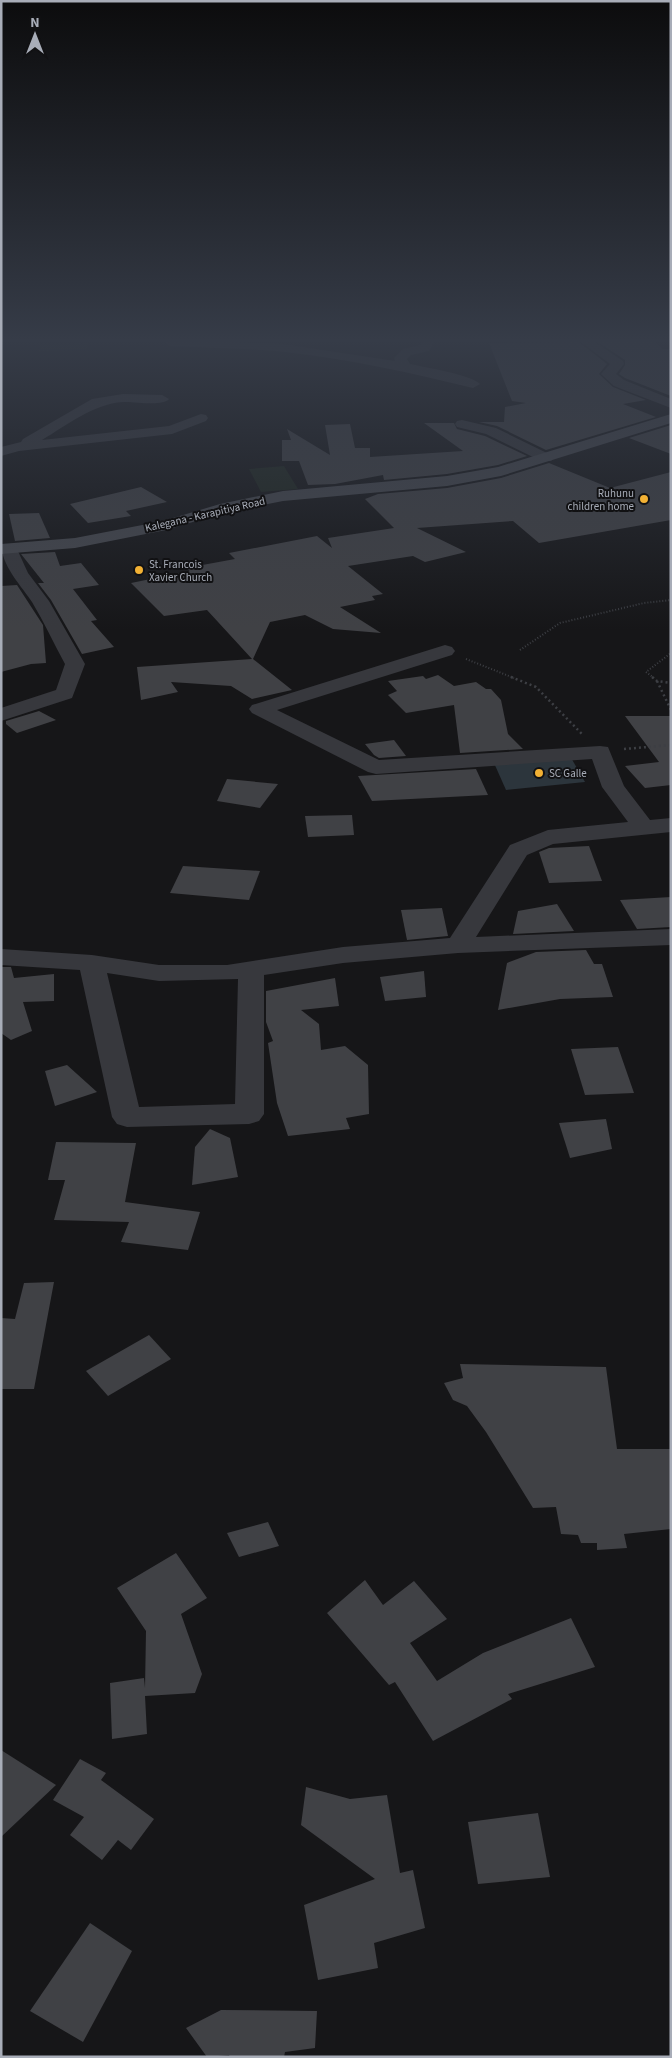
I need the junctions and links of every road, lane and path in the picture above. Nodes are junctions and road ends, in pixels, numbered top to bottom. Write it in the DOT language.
graph roads {
  1 [pos="37,438"];
  2 [pos="99,438"];
  3 [pos="505,438"];
  4 [pos="611,438"];
  5 [pos="18,447"];
  6 [pos="1,452"];
  7 [pos="546,458"];
  8 [pos="4,549"];
  9 [pos="671,600"];
  10 [pos="520,650"];
  11 [pos="445,651"];
  12 [pos="671,653"];
  13 [pos="657,681"];
  14 [pos="671,683"];
  15 [pos="671,710"];
  16 [pos="1,715"];
  17 [pos="671,745"];
  18 [pos="600,752"];
  19 [pos="671,825"];
  20 [pos="643,828"];
  21 [pos="671,938"];
  22 [pos="458,945"];
  23 [pos="1,956"];
  24 [pos="92,962"];
  25 [pos="251,970"];
  1 -- 5 [label="street"];
  2 -- 5 [label="street"];
  3 -- 7 [label="street"];
  4 -- 7 [label="main road, Kalegana - Karapitiya Road"];
  5 -- 6 [label="street"];
  7 -- 8 [label="main road, Kalegana - Karapitiya Road"];
  8 -- 16 [label="street"];
  9 -- 10 [label="path"];
  11 -- 18 [label="path"];
  11 -- 18 [label="street"];
  12 -- 13 [label="path"];
  13 -- 14 [label="path"];
  13 -- 15 [label="path"];
  17 -- 18 [label="path"];
  18 -- 20 [label="street"];
  19 -- 20 [label="street"];
  20 -- 22 [label="street"];
  21 -- 22 [label="street"];
  22 -- 25 [label="street"];
  23 -- 24 [label="street"];
  24 -- 25 [label="street"];
  24 -- 25 [label="street"];
}
